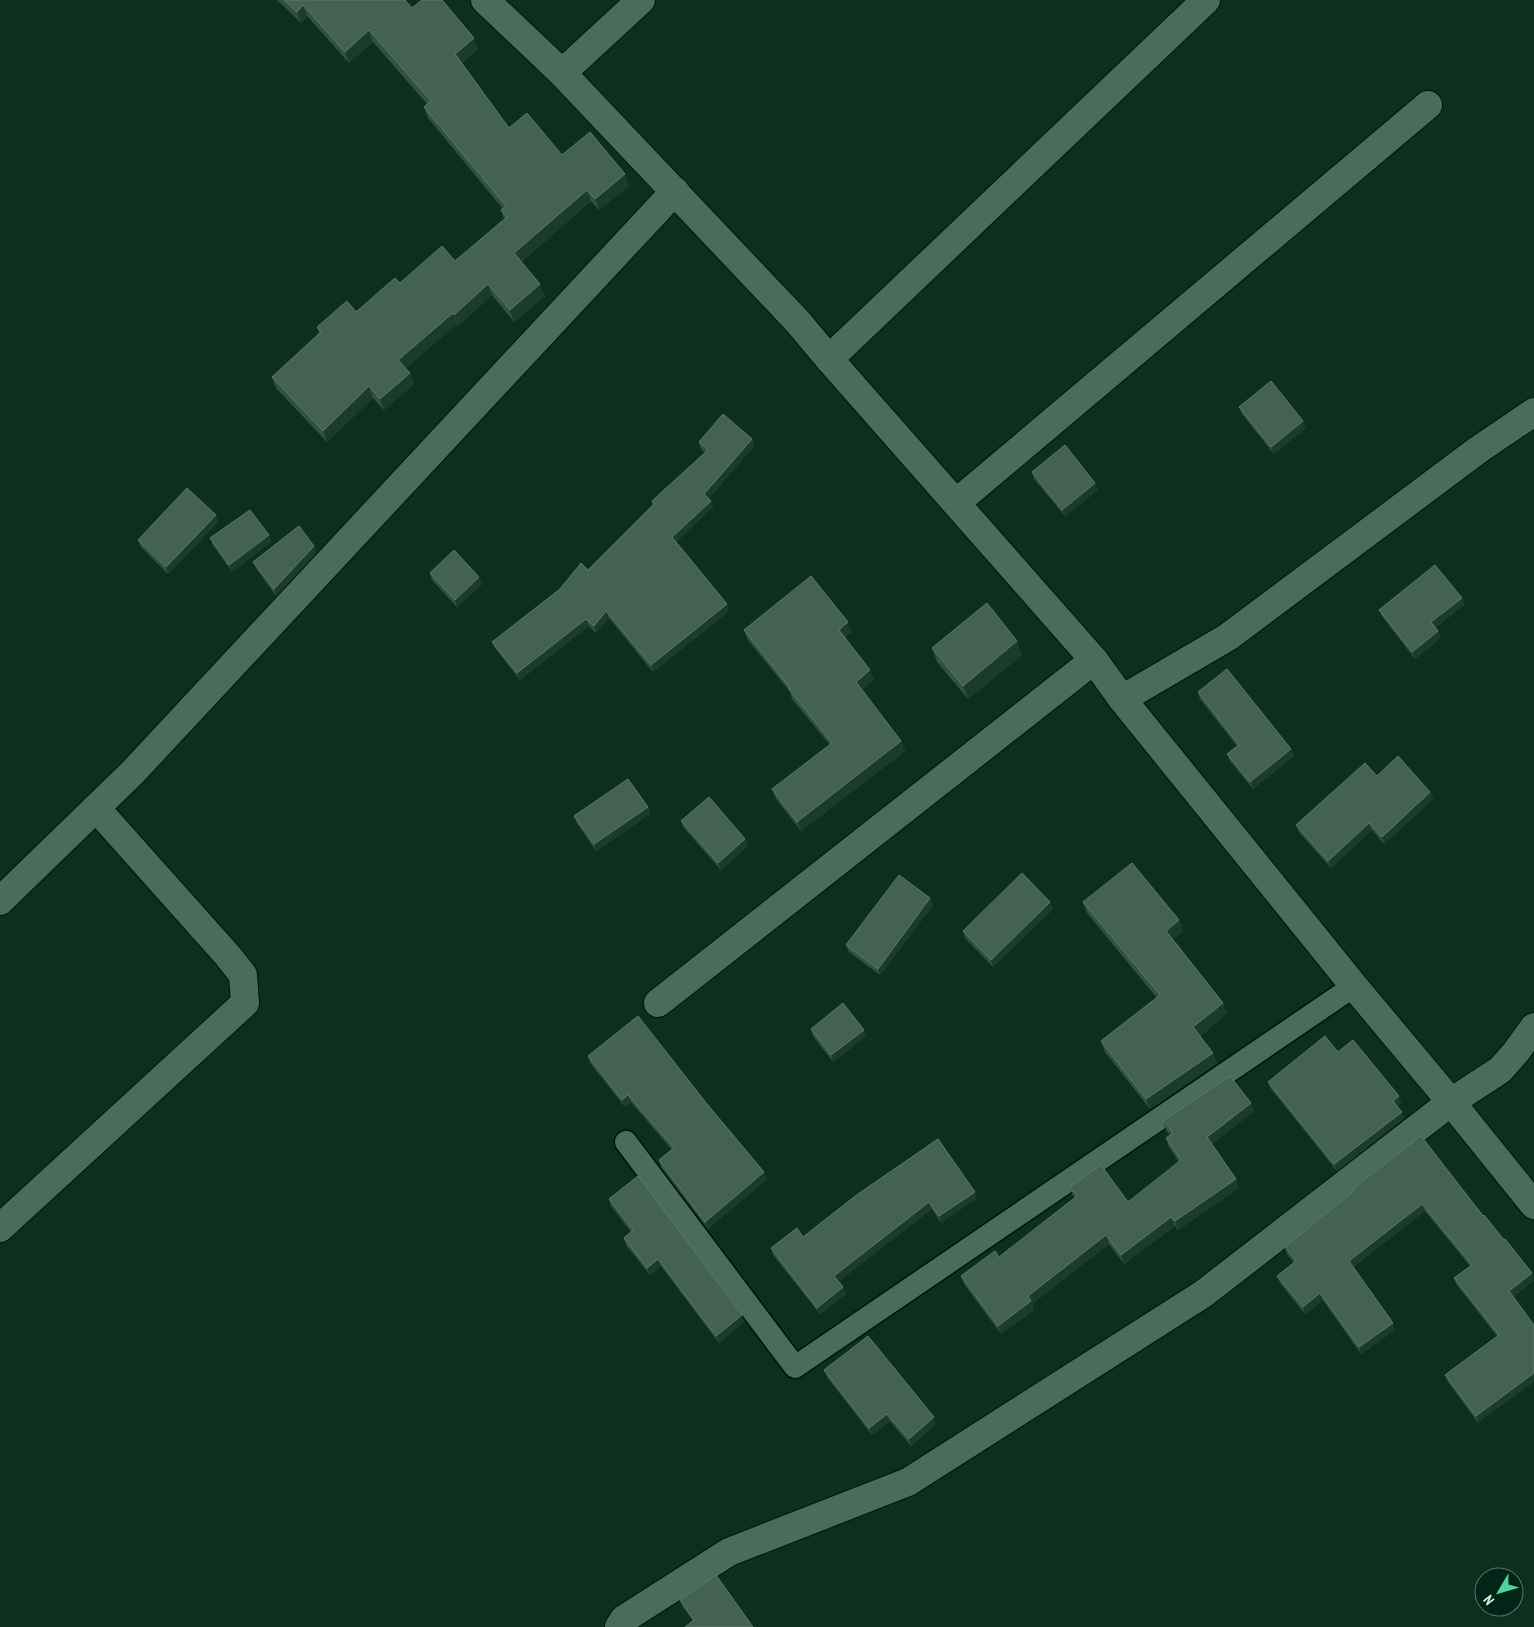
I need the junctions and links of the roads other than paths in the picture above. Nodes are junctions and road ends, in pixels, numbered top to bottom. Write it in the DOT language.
graph roads {
  1 [pos="485,0"];
  2 [pos="641,0"];
  3 [pos="1206,0"];
  4 [pos="562,73"];
  5 [pos="1428,105"];
  6 [pos="675,191"];
  7 [pos="829,359"];
  8 [pos="1534,412"];
  9 [pos="956,503"];
  10 [pos="1094,660"];
  11 [pos="1122,699"];
  12 [pos="96,808"];
  13 [pos="0,901"];
  14 [pos="1354,986"];
  15 [pos="658,1003"];
  16 [pos="1534,1027"];
  17 [pos="1451,1102"];
  18 [pos="626,1142"];
  19 [pos="1534,1205"];
  20 [pos="0,1228"];
  21 [pos="619,1627"];
  1 -- 4 [label="street"];
  2 -- 4 [label="street"];
  3 -- 7 [label="street"];
  4 -- 6 [label="street"];
  5 -- 9 [label="street"];
  6 -- 7 [label="street"];
  6 -- 12 [label="street"];
  7 -- 9 [label="street"];
  8 -- 11 [label="street"];
  9 -- 10 [label="street"];
  10 -- 11 [label="street"];
  10 -- 15 [label="street"];
  11 -- 14 [label="street"];
  12 -- 13 [label="street"];
  12 -- 20 [label="street"];
  14 -- 17 [label="street"];
  14 -- 18 [label="lane"];
  16 -- 17 [label="street"];
  17 -- 19 [label="street"];
  17 -- 21 [label="street"];
}
